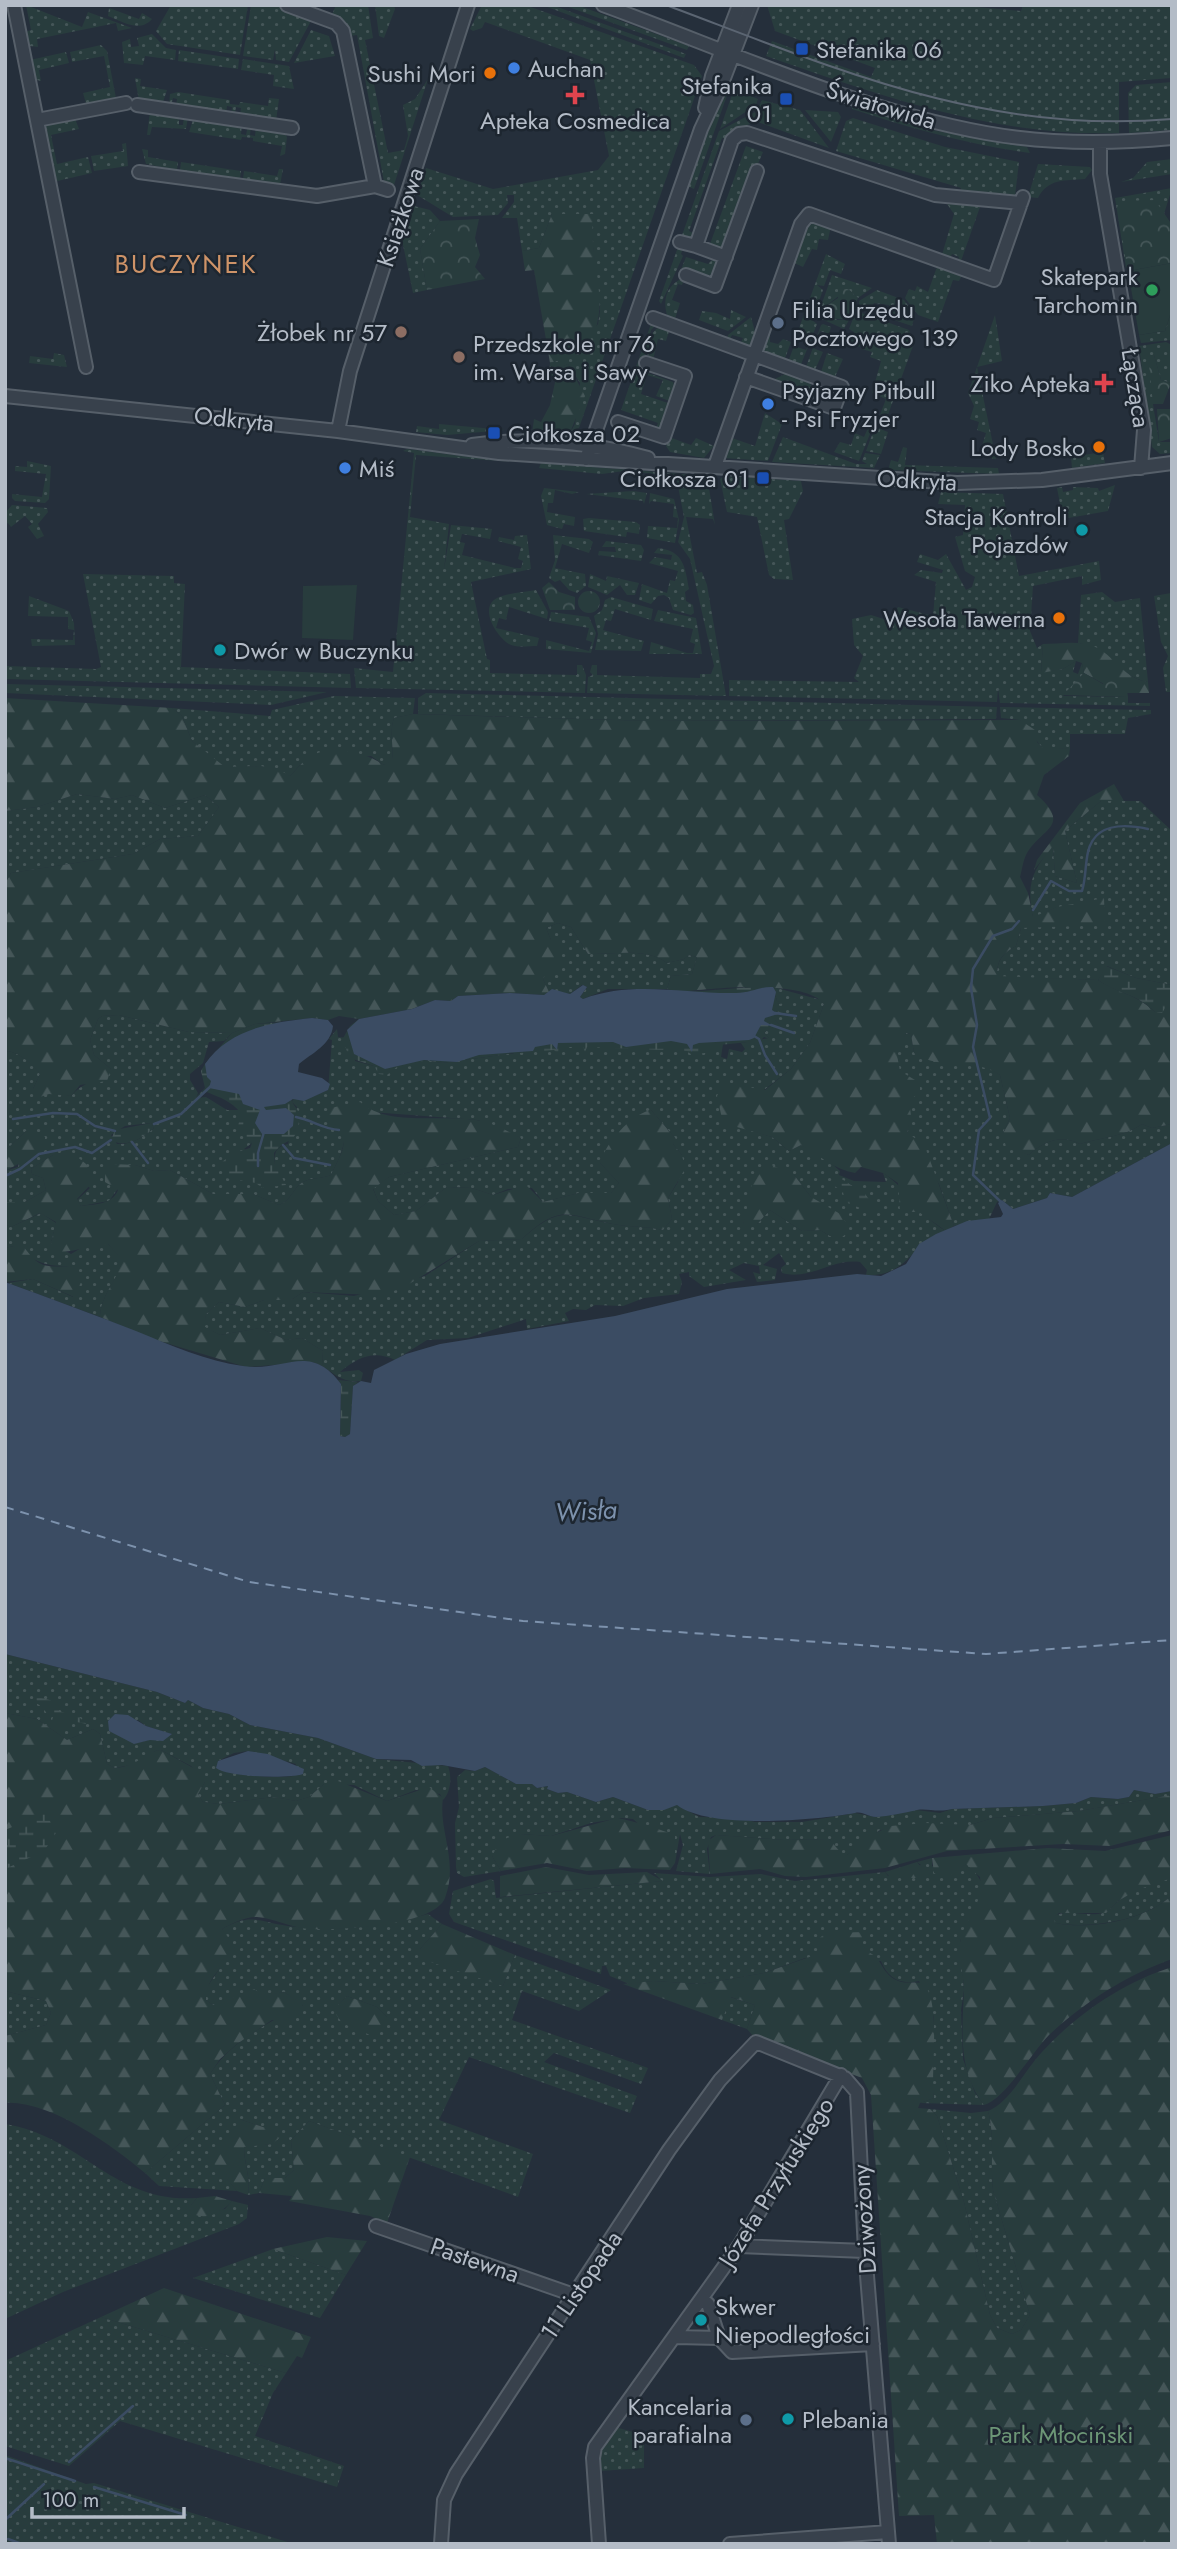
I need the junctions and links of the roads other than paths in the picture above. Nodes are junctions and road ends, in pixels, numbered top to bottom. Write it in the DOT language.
graph roads {
  1 [pos="14,5"];
  2 [pos="287,5"];
  3 [pos="468,5"];
  4 [pos="603,5"];
  5 [pos="739,5"];
  6 [pos="752,5"];
  7 [pos="728,52"];
  8 [pos="37,120"];
  9 [pos="292,128"];
  10 [pos="1172,138"];
  11 [pos="1100,142"];
  12 [pos="139,172"];
  13 [pos="757,172"];
  14 [pos="375,186"];
  15 [pos="388,190"];
  16 [pos="680,242"];
  17 [pos="696,246"];
  18 [pos="726,257"];
  19 [pos="685,275"];
  20 [pos="653,318"];
  21 [pos="754,354"];
  22 [pos="646,363"];
  23 [pos="86,367"];
  24 [pos="746,377"];
  25 [pos="5,396"];
  26 [pos="618,422"];
  27 [pos="338,431"];
  28 [pos="591,445"];
  29 [pos="462,446"];
  30 [pos="586,459"];
  31 [pos="662,461"];
  32 [pos="1172,463"];
  33 [pos="715,466"];
  34 [pos="1141,468"];
  35 [pos="841,2076"];
  36 [pos="376,2226"];
  37 [pos="739,2246"];
  38 [pos="865,2251"];
  39 [pos="574,2295"];
  40 [pos="702,2299"];
  41 [pos="676,2337"];
  42 [pos="719,2338"];
  43 [pos="873,2344"];
  44 [pos="889,2538"];
  45 [pos="441,2544"];
  46 [pos="599,2544"];
  47 [pos="730,2544"];
  1 -- 8 [label="street"];
  2 -- 14 [label="street"];
  3 -- 27 [label="street, Książkowa"];
  4 -- 7 [label="street, Światowida"];
  5 -- 7 [label="street"];
  6 -- 7 [label="street"];
  7 -- 11 [label="street, Światowida"];
  7 -- 28 [label="street"];
  8 -- 9 [label="street"];
  8 -- 23 [label="street"];
  10 -- 11 [label="street, Światowida"];
  11 -- 34 [label="street, Łącząca"];
  12 -- 14 [label="street"];
  13 -- 18 [label="street"];
  14 -- 15 [label="street"];
  16 -- 17 [label="street"];
  17 -- 18 [label="street"];
  17 -- 21 [label="street"];
  18 -- 19 [label="street"];
  20 -- 21 [label="street"];
  21 -- 24 [label="street"];
  21 -- 24 [label="street"];
  22 -- 26 [label="street"];
  24 -- 33 [label="street"];
  25 -- 27 [label="street, Odkryta"];
  27 -- 29 [label="street, Odkryta"];
  28 -- 29 [label="street, Odkryta"];
  28 -- 30 [label="street"];
  28 -- 31 [label="street, Odkryta"];
  29 -- 30 [label="street, Odkryta"];
  30 -- 31 [label="street, Odkryta"];
  31 -- 33 [label="street, Odkryta"];
  32 -- 34 [label="street, Odkryta"];
  33 -- 34 [label="street, Odkryta"];
  35 -- 37 [label="street, Józefa Przyłuskiego"];
  35 -- 38 [label="street, Dziwożony"];
  35 -- 39 [label="street, 11 Listopada"];
  36 -- 39 [label="street, Pastewna"];
  37 -- 38 [label="street"];
  37 -- 40 [label="street, Józefa Przyłuskiego"];
  38 -- 43 [label="street, Dziwożony"];
  39 -- 45 [label="street, 11 Listopada"];
  40 -- 41 [label="street, Józefa Przyłuskiego"];
  40 -- 42 [label="street"];
  41 -- 42 [label="street"];
  41 -- 46 [label="street, Józefa Przyłuskiego"];
  42 -- 43 [label="street"];
  43 -- 44 [label="street, Dziwożony"];
  44 -- 47 [label="street"];
}
